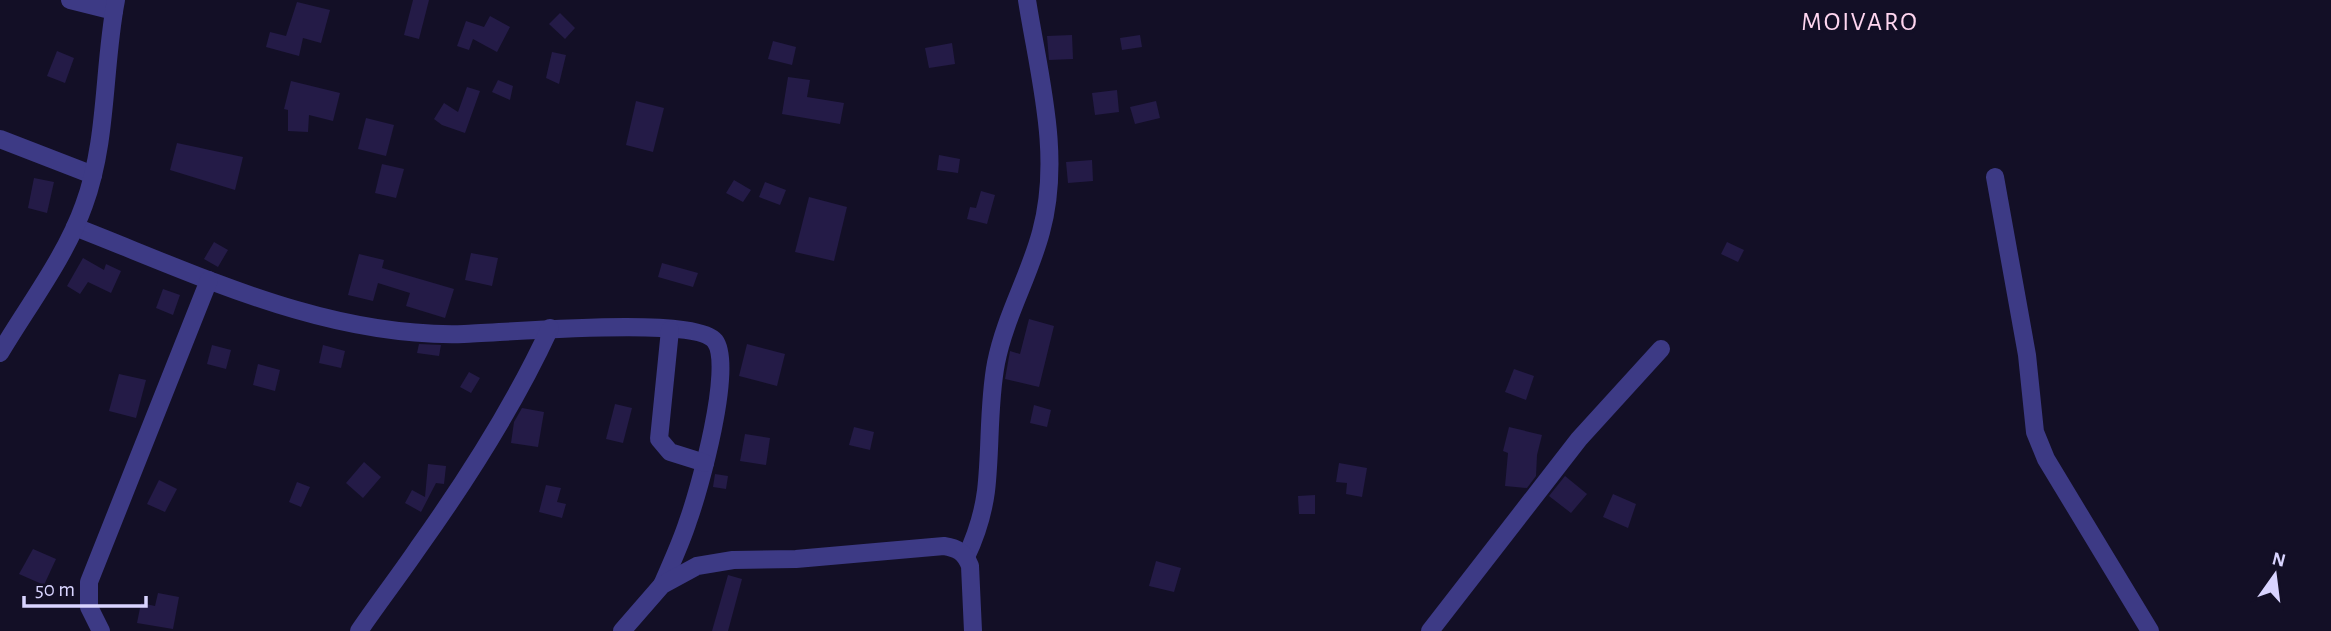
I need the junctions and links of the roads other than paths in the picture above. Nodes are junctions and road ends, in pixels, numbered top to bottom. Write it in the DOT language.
graph roads {
  1 [pos="70,0"];
  2 [pos="1027,0"];
  3 [pos="115,6"];
  4 [pos="0,139"];
  5 [pos="93,175"];
  6 [pos="1995,177"];
  7 [pos="75,227"];
  8 [pos="209,280"];
  9 [pos="550,328"];
  10 [pos="670,330"];
  11 [pos="1661,349"];
  12 [pos="0,353"];
  13 [pos="705,463"];
  14 [pos="967,557"];
  15 [pos="662,585"];
  16 [pos="101,631"];
  17 [pos="359,631"];
  18 [pos="622,631"];
  19 [pos="973,631"];
  20 [pos="1430,631"];
  21 [pos="2150,631"];
  1 -- 3 [label="street"];
  2 -- 14 [label="street"];
  3 -- 5 [label="street"];
  4 -- 5 [label="street"];
  5 -- 7 [label="street"];
  6 -- 21 [label="street"];
  7 -- 8 [label="street"];
  7 -- 12 [label="street"];
  8 -- 9 [label="street"];
  8 -- 16 [label="street"];
  9 -- 10 [label="street"];
  9 -- 17 [label="street"];
  10 -- 13 [label="street"];
  10 -- 13 [label="street"];
  11 -- 20 [label="street"];
  13 -- 15 [label="street"];
  14 -- 15 [label="street"];
  14 -- 19 [label="street"];
  15 -- 18 [label="street"];
}
